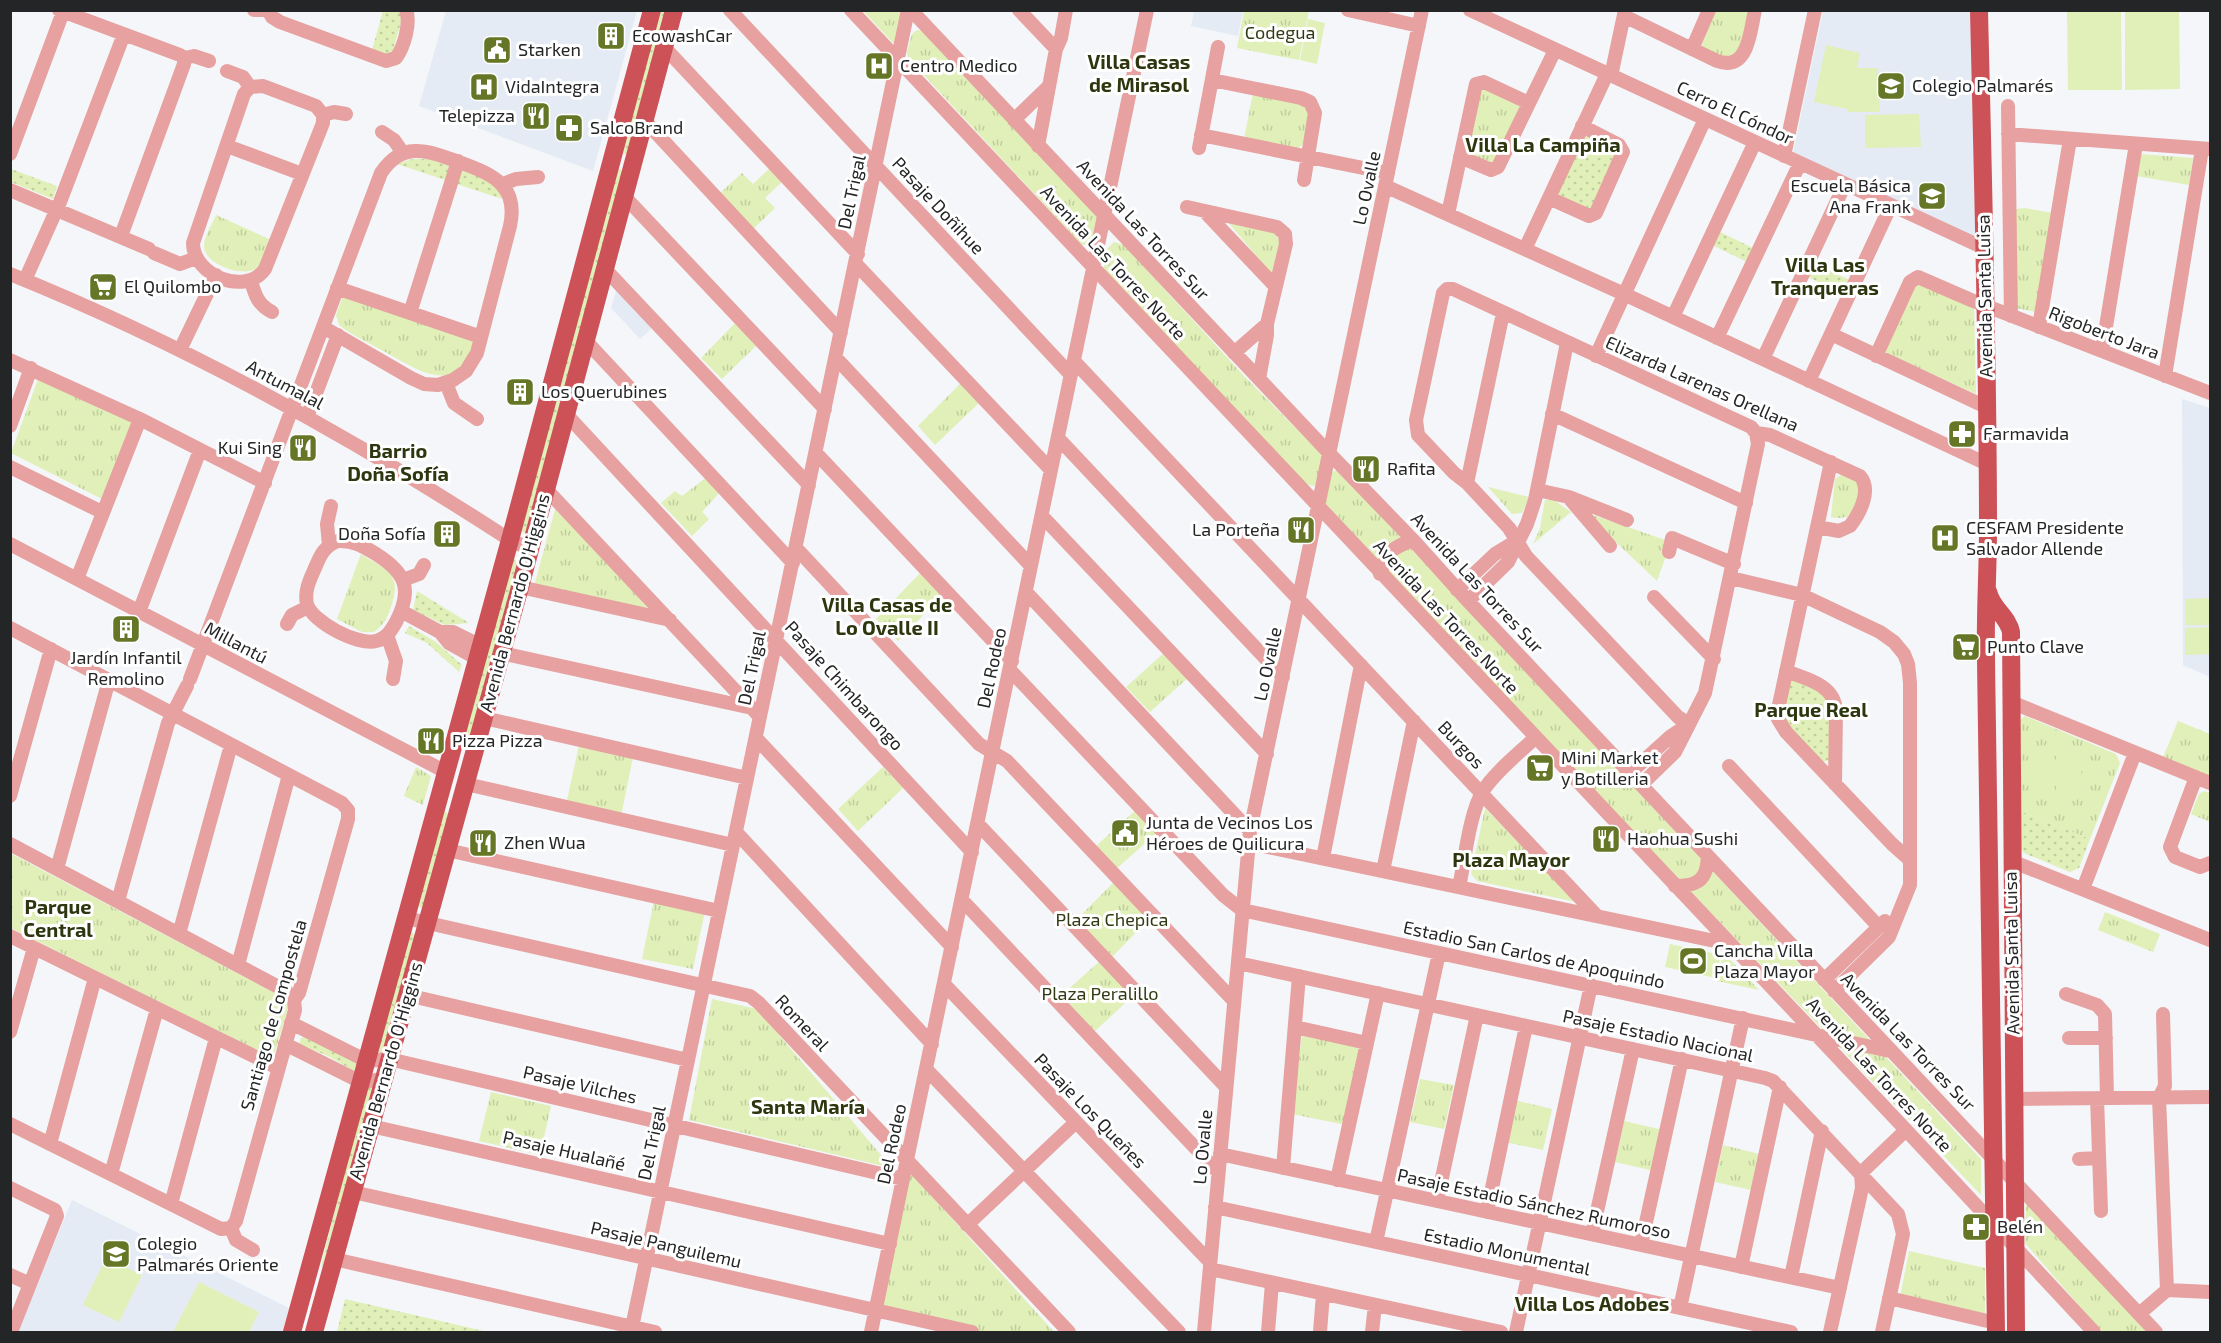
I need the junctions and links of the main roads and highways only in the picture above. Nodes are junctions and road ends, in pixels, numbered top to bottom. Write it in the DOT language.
graph roads {
  1 [pos="652,10"];
  2 [pos="674,10"];
  3 [pos="1979,10"];
  4 [pos="646,33"];
  5 [pos="665,43"];
  6 [pos="614,153"];
  7 [pos="635,158"];
  8 [pos="1987,581"];
  9 [pos="2011,640"];
  10 [pos="1986,643"];
  11 [pos="455,739"];
  12 [pos="476,746"];
  13 [pos="439,797"];
  14 [pos="457,814"];
  15 [pos="2012,909"];
  16 [pos="1989,910"];
  17 [pos="314,1251"];
  18 [pos="332,1267"];
  19 [pos="1996,1328"];
  20 [pos="292,1332"];
  21 [pos="314,1332"];
  22 [pos="2016,1332"];
  1 -- 4 [label="main road, Avenida Bernardo O'Higgins"];
  2 -- 5 [label="main road, Avenida Bernardo O'Higgins"];
  3 -- 8 [label="main road, Avenida Santa Luisa"];
  4 -- 5 [label="main road"];
  4 -- 6 [label="main road, Avenida Bernardo O'Higgins"];
  5 -- 7 [label="main road, Avenida Bernardo O'Higgins"];
  6 -- 7 [label="main road"];
  6 -- 11 [label="main road, Avenida Bernardo O'Higgins"];
  7 -- 12 [label="main road, Avenida Bernardo O'Higgins"];
  8 -- 9 [label="main road, Avenida Santa Luisa"];
  8 -- 10 [label="main road, Avenida Santa Luisa"];
  9 -- 10 [label="main road"];
  9 -- 15 [label="main road, Avenida Santa Luisa"];
  10 -- 16 [label="main road, Avenida Santa Luisa"];
  11 -- 12 [label="main road"];
  11 -- 13 [label="main road, Avenida Bernardo O'Higgins"];
  12 -- 14 [label="main road, Avenida Bernardo O'Higgins"];
  13 -- 14 [label="main road"];
  13 -- 17 [label="main road, Avenida Bernardo O'Higgins"];
  14 -- 18 [label="main road, Avenida Bernardo O'Higgins"];
  15 -- 16 [label="main road"];
  15 -- 22 [label="main road, Avenida Santa Luisa"];
  16 -- 19 [label="main road, Avenida Santa Luisa"];
  17 -- 18 [label="main road"];
  17 -- 20 [label="main road, Avenida Bernardo O'Higgins"];
  18 -- 21 [label="main road, Avenida Bernardo O'Higgins"];
}
